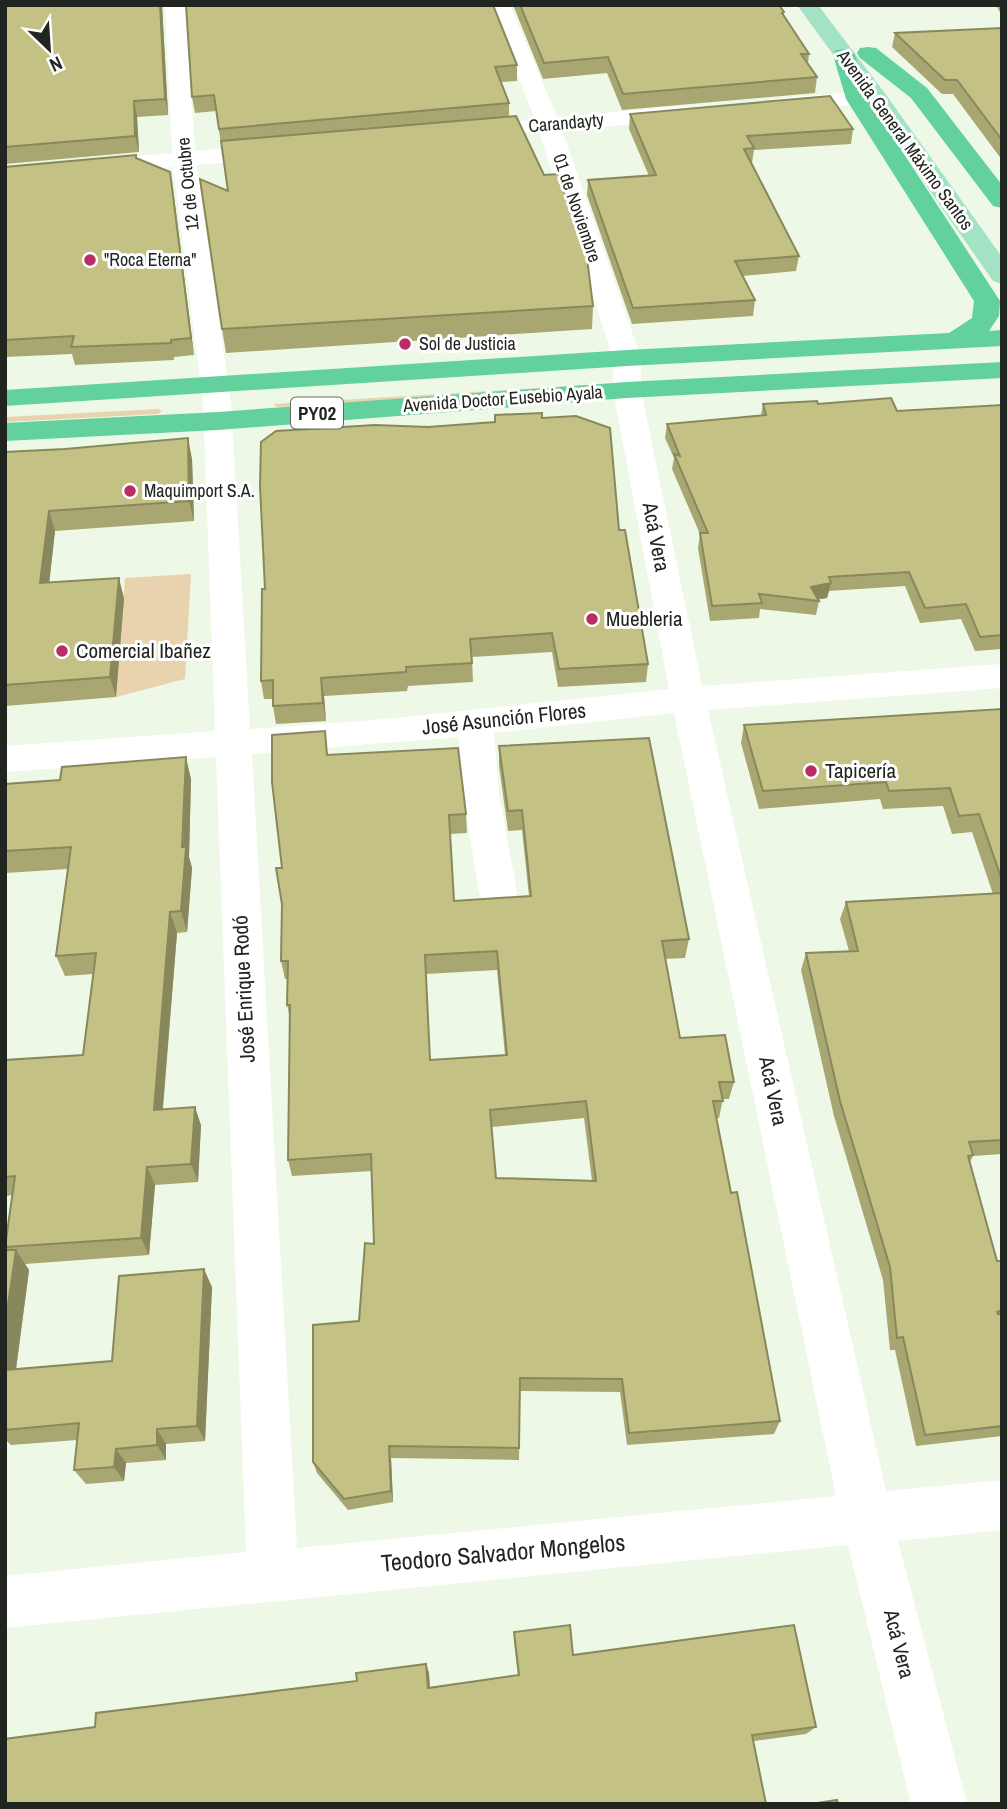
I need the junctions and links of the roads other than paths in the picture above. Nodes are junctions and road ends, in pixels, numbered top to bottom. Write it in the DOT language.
graph roads {
  1 [pos="174,5"];
  2 [pos="500,5"];
  3 [pos="807,5"];
  4 [pos="841,15"];
  5 [pos="868,52"];
  6 [pos="845,55"];
  7 [pos="867,98"];
  8 [pos="763,106"];
  9 [pos="709,111"];
  10 [pos="548,124"];
  11 [pos="494,129"];
  12 [pos="292,149"];
  13 [pos="184,159"];
  14 [pos="5,174"];
  15 [pos="997,211"];
  16 [pos="1002,276"];
  17 [pos="1002,338"];
  18 [pos="954,341"];
  19 [pos="988,371"];
  20 [pos="627,374"];
  21 [pos="1002,377"];
  22 [pos="5,398"];
  23 [pos="216,403"];
  24 [pos="5,432"];
  25 [pos="1002,676"];
  26 [pos="688,699"];
  27 [pos="476,723"];
  28 [pos="231,743"];
  29 [pos="5,759"];
  30 [pos="498,892"];
  31 [pos="1002,1505"];
  32 [pos="867,1520"];
  33 [pos="273,1574"];
  34 [pos="5,1602"];
  35 [pos="939,1804"];
  1 -- 13 [label="street, 12 de Octubre"];
  2 -- 10 [label="street, 01 de Noviembre"];
  3 -- 6 [label="main road, Avenida General Máximo Santos"];
  4 -- 5 [label="main road, Avenida General Máximo Santos"];
  5 -- 15 [label="main road, Avenida General Máximo Santos"];
  5 -- 15 [label="highway"];
  6 -- 7 [label="highway"];
  7 -- 8 [label="street"];
  7 -- 16 [label="main road, Avenida General Máximo Santos"];
  7 -- 18 [label="highway"];
  9 -- 10 [label="street, Carandayty"];
  10 -- 11 [label="street, Carandayty"];
  10 -- 20 [label="street, 01 de Noviembre"];
  12 -- 13 [label="street"];
  13 -- 14 [label="street"];
  13 -- 23 [label="street, 12 de Octubre"];
  17 -- 18 [label="highway, Avenida Doctor Eusebio Ayala / PY02"];
  18 -- 20 [label="highway, Avenida Doctor Eusebio Ayala / PY02"];
  19 -- 20 [label="highway, Avenida Doctor Eusebio Ayala / PY02"];
  19 -- 21 [label="highway, Avenida Doctor Eusebio Ayala"];
  20 -- 23 [label="highway, Avenida Doctor Eusebio Ayala / PY02"];
  20 -- 26 [label="street, Acá Vera"];
  22 -- 23 [label="highway, Avenida Doctor Eusebio Ayala / PY02"];
  23 -- 24 [label="highway, Avenida Doctor Eusebio Ayala / PY02"];
  23 -- 28 [label="street, José Enrique Rodó"];
  25 -- 26 [label="street, José Asunción Flores"];
  26 -- 27 [label="street, José Asunción Flores"];
  26 -- 32 [label="street, Acá Vera"];
  27 -- 28 [label="street, José Asunción Flores"];
  27 -- 30 [label="street"];
  28 -- 29 [label="street, José Asunción Flores"];
  28 -- 33 [label="street, José Enrique Rodó"];
  31 -- 32 [label="street, Teodoro Salvador Mongelos"];
  32 -- 33 [label="street, Teodoro Salvador Mongelos"];
  32 -- 35 [label="street, Acá Vera"];
  33 -- 34 [label="street, Teodoro Salvador Mongelos"];
}
